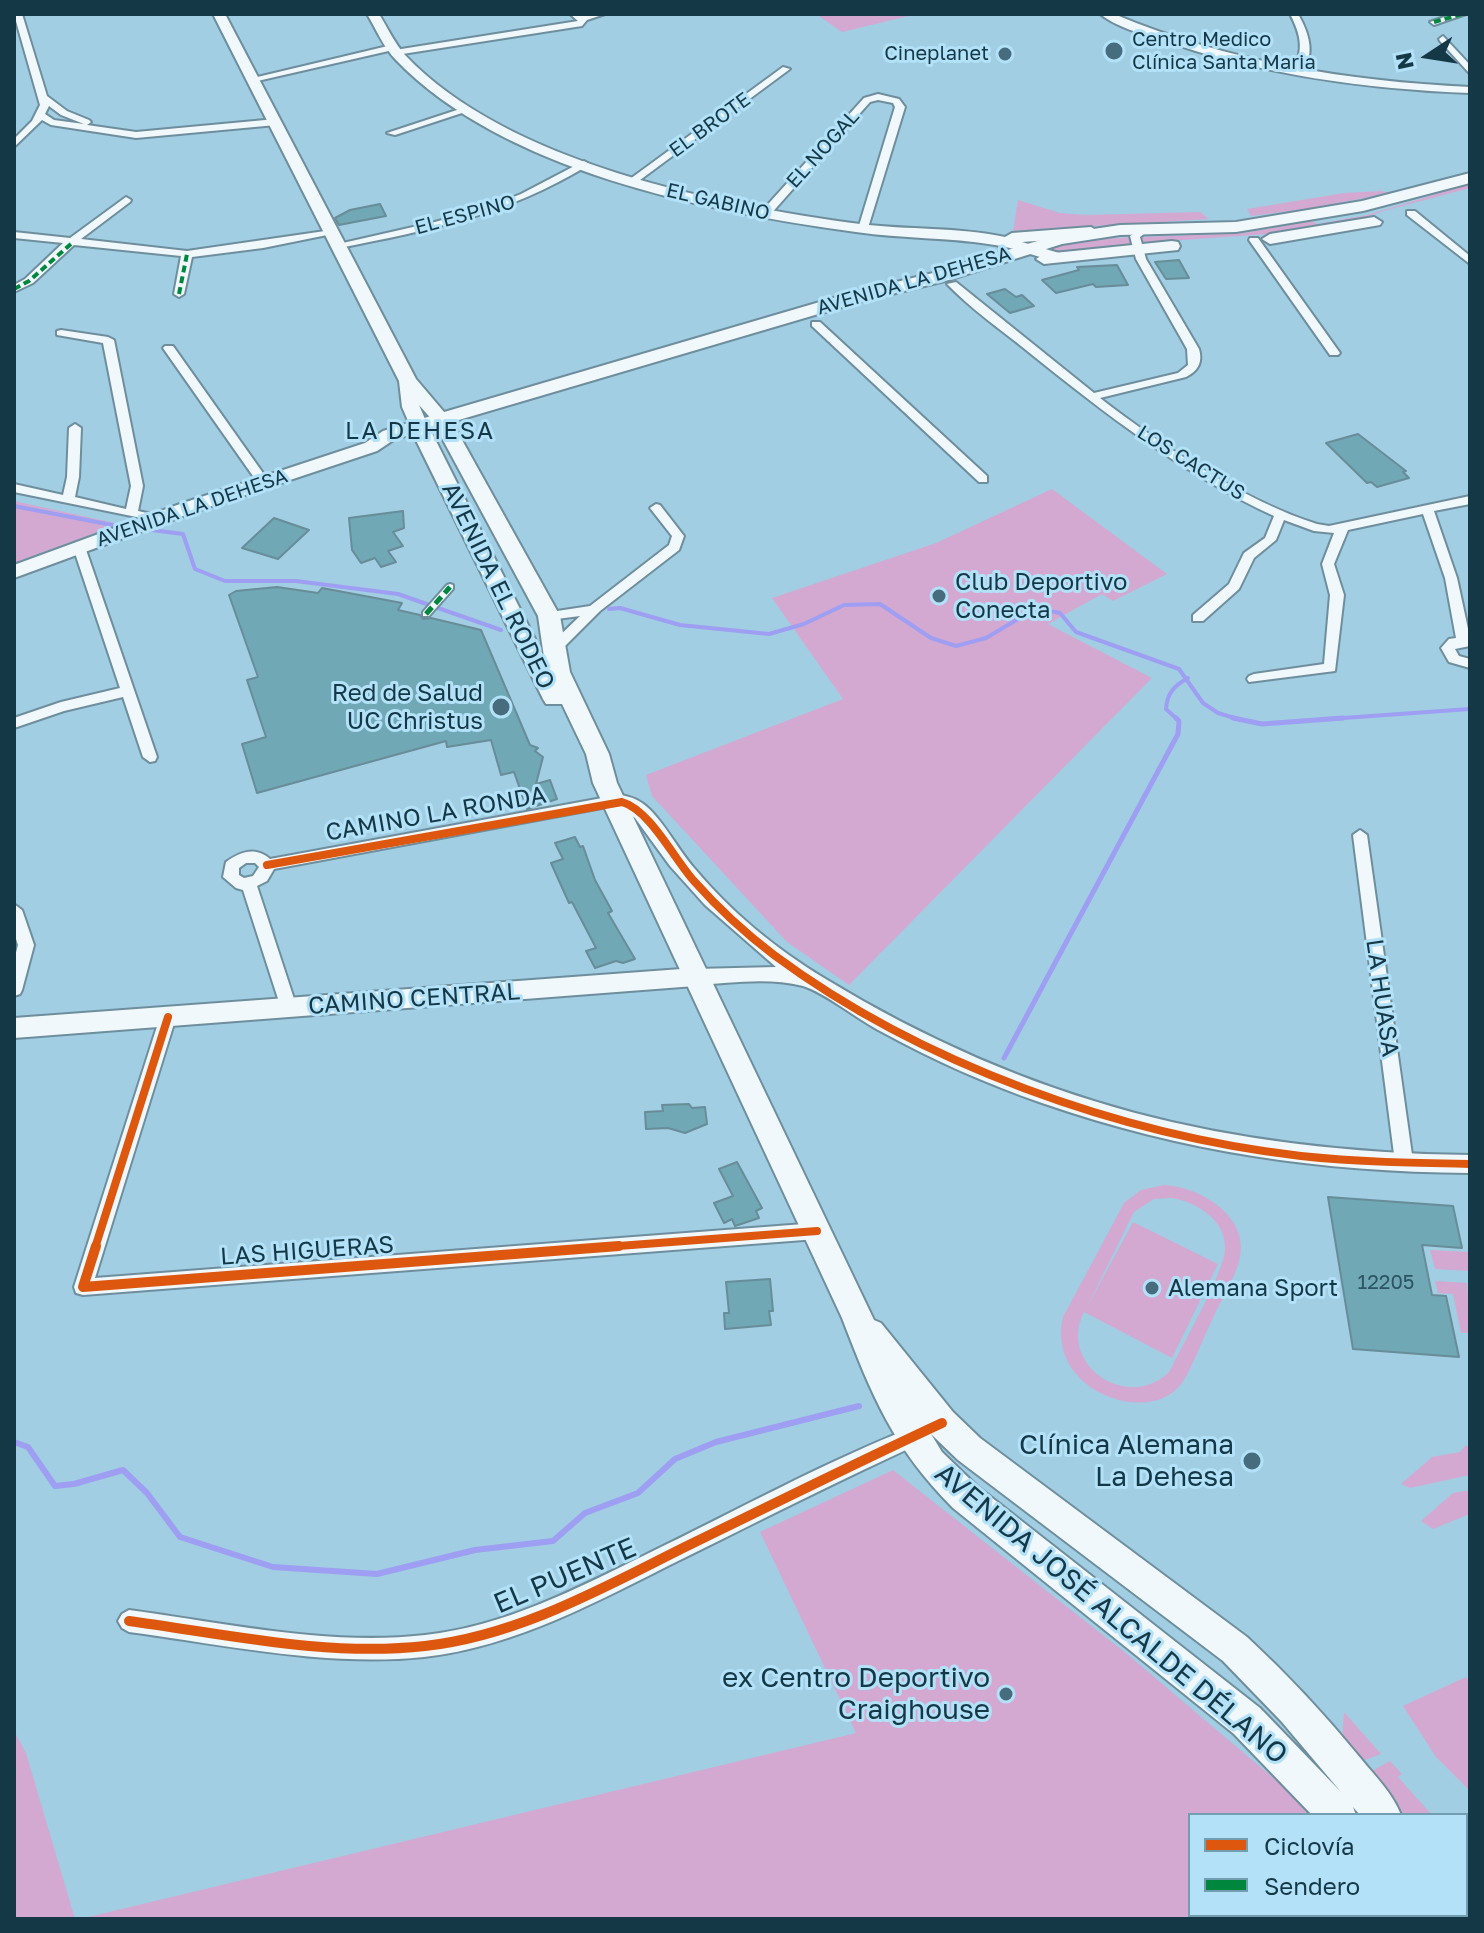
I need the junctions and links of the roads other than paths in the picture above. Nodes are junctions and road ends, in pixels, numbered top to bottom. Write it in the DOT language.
graph roads {
  1 [pos="219,14"];
  2 [pos="373,14"];
  3 [pos="601,14"];
  4 [pos="1105,14"];
  5 [pos="1294,14"];
  6 [pos="1458,14"];
  7 [pos="18,20"];
  8 [pos="1434,22"];
  9 [pos="1443,39"];
  10 [pos="394,50"];
  11 [pos="786,69"];
  12 [pos="1297,71"];
  13 [pos="1470,71"];
  14 [pos="253,79"];
  15 [pos="1470,88"];
  16 [pos="45,98"];
  17 [pos="466,110"];
  18 [pos="42,116"];
  19 [pos="265,117"];
  20 [pos="65,125"];
  21 [pos="28,131"];
  22 [pos="392,133"];
  23 [pos="14,144"];
  24 [pos="584,164"];
  25 [pos="1470,178"];
  26 [pos="633,181"];
  27 [pos="126,200"];
  28 [pos="1437,207"];
  29 [pos="1411,213"];
  30 [pos="765,214"];
  31 [pos="863,229"];
  32 [pos="1144,230"];
  33 [pos="1109,231"];
  34 [pos="14,235"];
  35 [pos="335,239"];
  36 [pos="984,239"];
  37 [pos="1254,240"];
  38 [pos="72,243"];
  39 [pos="1137,248"];
  40 [pos="1026,249"];
  41 [pos="187,254"];
  42 [pos="1054,256"];
  43 [pos="1470,261"];
  44 [pos="952,284"];
  45 [pos="14,289"];
  46 [pos="179,294"];
  47 [pos="816,324"];
  48 [pos="61,333"];
  49 [pos="169,348"];
  50 [pos="1334,353"];
  51 [pos="408,381"];
  52 [pos="1094,396"];
  53 [pos="445,426"];
  54 [pos="75,428"];
  55 [pos="422,433"];
  56 [pos="983,479"];
  57 [pos="264,483"];
  58 [pos="14,488"];
  59 [pos="68,500"];
  60 [pos="1470,500"];
  61 [pos="489,506"];
  62 [pos="459,508"];
  63 [pos="656,508"];
  64 [pos="1427,508"];
  65 [pos="131,513"];
  66 [pos="1281,514"];
  67 [pos="157,519"];
  68 [pos="1343,527"];
  69 [pos="79,547"];
  70 [pos="14,572"];
  71 [pos="450,587"];
  72 [pos="431,608"];
  73 [pos="595,608"];
  74 [pos="549,616"];
  75 [pos="1198,618"];
  76 [pos="1466,642"];
  77 [pos="556,647"];
  78 [pos="1470,664"];
  79 [pos="1254,679"];
  80 [pos="128,691"];
  81 [pos="14,723"];
  82 [pos="150,757"];
  83 [pos="609,792"];
  84 [pos="1360,835"];
  85 [pos="267,865"];
  86 [pos="249,884"];
  87 [pos="14,910"];
  88 [pos="761,944"];
  89 [pos="19,953"];
  90 [pos="751,973"];
  91 [pos="695,977"];
  92 [pos="813,983"];
  93 [pos="14,990"];
  94 [pos="289,1008"];
  95 [pos="168,1017"];
  96 [pos="14,1028"];
  97 [pos="1404,1162"];
  98 [pos="1470,1164"];
  99 [pos="817,1231"];
  100 [pos="927,1430"];
  101 [pos="129,1621"];
  102 [pos="1336,1813"];
  103 [pos="1381,1813"];
  1 -- 14 [label="main road, AVENIDA EL RODEO"];
  2 -- 10 [label="main road, EL GABINO"];
  3 -- 10 [label="street"];
  4 -- 12 [label="street"];
  5 -- 12 [label="street"];
  6 -- 8 [label="street"];
  7 -- 16 [label="street"];
  9 -- 13 [label="street"];
  10 -- 14 [label="street"];
  10 -- 17 [label="main road, EL GABINO"];
  11 -- 26 [label="street, EL BROTE"];
  12 -- 15 [label="street"];
  14 -- 19 [label="main road, AVENIDA EL RODEO"];
  16 -- 18 [label="street"];
  16 -- 19 [label="street"];
  17 -- 22 [label="street"];
  17 -- 24 [label="main road, EL GABINO"];
  18 -- 20 [label="street"];
  18 -- 21 [label="street"];
  19 -- 20 [label="street"];
  19 -- 35 [label="main road, AVENIDA EL RODEO"];
  20 -- 21 [label="street"];
  21 -- 23 [label="street"];
  24 -- 26 [label="main road, EL GABINO"];
  24 -- 35 [label="street, EL ESPINO"];
  25 -- 32 [label="main road, AVENIDA LA DEHESA"];
  26 -- 30 [label="main road, EL GABINO"];
  27 -- 38 [label="street"];
  28 -- 29 [label="main road, AVENIDA LA DEHESA"];
  29 -- 37 [label="main road, AVENIDA LA DEHESA"];
  29 -- 43 [label="street"];
  30 -- 31 [label="main road, EL GABINO"];
  30 -- 31 [label="street, EL NOGAL"];
  31 -- 36 [label="main road, EL GABINO"];
  32 -- 33 [label="main road, AVENIDA LA DEHESA"];
  32 -- 39 [label="street"];
  33 -- 36 [label="main road, EL GABINO"];
  33 -- 40 [label="main road, AVENIDA LA DEHESA"];
  34 -- 38 [label="street, EL ESPINO"];
  35 -- 41 [label="street, EL ESPINO"];
  35 -- 51 [label="main road, AVENIDA EL RODEO"];
  36 -- 40 [label="main road, EL GABINO"];
  37 -- 39 [label="main road, AVENIDA LA DEHESA"];
  37 -- 50 [label="street"];
  38 -- 41 [label="street, EL ESPINO"];
  38 -- 45 [label="street"];
  39 -- 42 [label="main road, AVENIDA LA DEHESA"];
  39 -- 52 [label="street"];
  40 -- 42 [label="main road, EL GABINO"];
  40 -- 53 [label="main road, AVENIDA LA DEHESA"];
  41 -- 46 [label="street"];
  42 -- 44 [label="main road, AVENIDA LA DEHESA"];
  44 -- 47 [label="main road, AVENIDA LA DEHESA"];
  44 -- 52 [label="street, LOS CACTUS"];
  47 -- 53 [label="main road, AVENIDA LA DEHESA"];
  47 -- 56 [label="street"];
  48 -- 65 [label="street"];
  49 -- 57 [label="street"];
  51 -- 53 [label="main road, AVENIDA EL RODEO"];
  51 -- 55 [label="main road, AVENIDA EL RODEO"];
  52 -- 66 [label="street, LOS CACTUS"];
  53 -- 55 [label="main road, AVENIDA LA DEHESA"];
  53 -- 61 [label="main road, AVENIDA EL RODEO"];
  54 -- 59 [label="street"];
  55 -- 57 [label="main road, AVENIDA LA DEHESA"];
  55 -- 62 [label="main road, AVENIDA EL RODEO"];
  57 -- 67 [label="main road, AVENIDA LA DEHESA"];
  58 -- 59 [label="street"];
  59 -- 65 [label="street"];
  60 -- 64 [label="street, LOS CACTUS"];
  61 -- 62 [label="main road"];
  61 -- 74 [label="main road, AVENIDA EL RODEO"];
  62 -- 83 [label="main road, AVENIDA EL RODEO"];
  63 -- 73 [label="street"];
  64 -- 68 [label="street, LOS CACTUS"];
  64 -- 76 [label="street"];
  65 -- 67 [label="street"];
  66 -- 68 [label="street, LOS CACTUS"];
  66 -- 75 [label="street"];
  67 -- 69 [label="main road, AVENIDA LA DEHESA"];
  68 -- 79 [label="street"];
  69 -- 70 [label="main road, AVENIDA LA DEHESA"];
  69 -- 80 [label="street"];
  71 -- 72 [label="street"];
  73 -- 74 [label="street"];
  73 -- 77 [label="street"];
  74 -- 77 [label="main road, AVENIDA EL RODEO"];
  76 -- 78 [label="street"];
  77 -- 83 [label="main road, AVENIDA EL RODEO"];
  80 -- 81 [label="street"];
  80 -- 82 [label="street"];
  83 -- 85 [label="street, CAMINO LA RONDA"];
  83 -- 88 [label="street, AVENIDA EL RODEO"];
  83 -- 91 [label="main road, AVENIDA EL RODEO"];
  84 -- 97 [label="street, LA HUASA"];
  85 -- 86 [label="street"];
  85 -- 86 [label="street, CAMINO LA RONDA"];
  86 -- 94 [label="street, CAMINO LA RONDA"];
  87 -- 89 [label="street"];
  88 -- 90 [label="street"];
  88 -- 92 [label="street, AVENIDA EL RODEO"];
  89 -- 93 [label="street"];
  90 -- 91 [label="street, CAMINO CENTRAL"];
  90 -- 92 [label="street, CAMINO CENTRAL"];
  91 -- 94 [label="main road, CAMINO CENTRAL"];
  91 -- 99 [label="main road, AVENIDA JOSÉ ALCALDE DÉLANO"];
  92 -- 97 [label="street, AVENIDA EL RODEO"];
  94 -- 95 [label="main road, CAMINO CENTRAL"];
  95 -- 96 [label="main road, CAMINO CENTRAL"];
  95 -- 99 [label="street, LAS HIGUERAS"];
  97 -- 98 [label="street, AVENIDA EL RODEO"];
  99 -- 100 [label="main road, AVENIDA JOSÉ ALCALDE DÉLANO"];
  100 -- 101 [label="street, EL PUENTE"];
  100 -- 102 [label="main road, AVENIDA JOSÉ ALCALDE DÉLANO"];
  100 -- 103 [label="main road, AVENIDA JOSÉ ALCALDE DÉLANO"];
}
